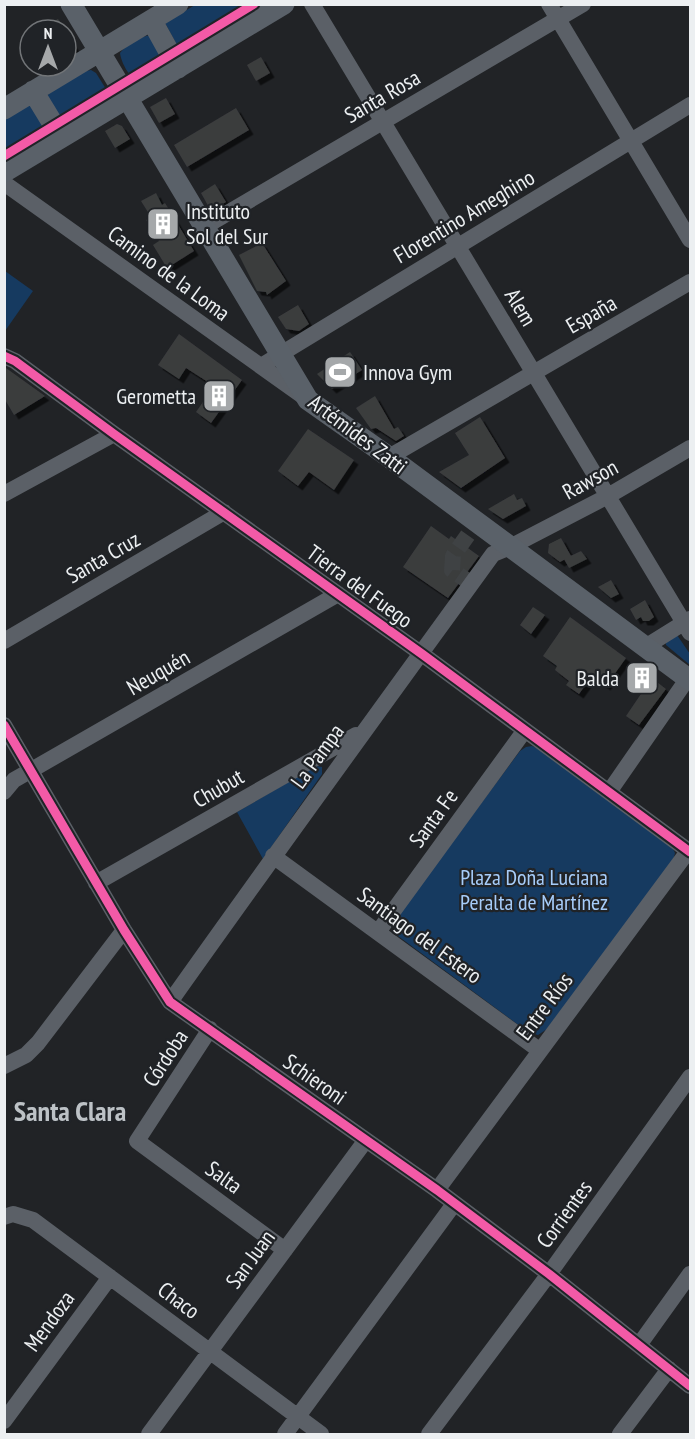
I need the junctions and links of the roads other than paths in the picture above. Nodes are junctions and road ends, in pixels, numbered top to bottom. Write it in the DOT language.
graph roads {
  1 [pos="70,4"];
  2 [pos="178,4"];
  3 [pos="284,4"];
  4 [pos="312,4"];
  5 [pos="549,4"];
  6 [pos="583,4"];
  7 [pos="558,19"];
  8 [pos="152,21"];
  9 [pos="98,53"];
  10 [pos="178,68"];
  11 [pos="33,91"];
  12 [pos="127,98"];
  13 [pos="690,105"];
  14 [pos="4,109"];
  15 [pos="383,122"];
  16 [pos="61,137"];
  17 [pos="631,141"];
  18 [pos="4,172"];
  19 [pos="4,183"];
  20 [pos="204,226"];
  21 [pos="690,240"];
  22 [pos="458,247"];
  23 [pos="690,282"];
  24 [pos="280,354"];
  25 [pos="4,356"];
  26 [pos="261,366"];
  27 [pos="534,373"];
  28 [pos="308,400"];
  29 [pos="114,434"];
  30 [pos="690,447"];
  31 [pos="389,457"];
  32 [pos="4,494"];
  33 [pos="608,496"];
  34 [pos="224,512"];
  35 [pos="510,547"];
  36 [pos="338,594"];
  37 [pos="688,625"];
  38 [pos="4,641"];
  39 [pos="645,647"];
  40 [pos="422,654"];
  41 [pos="689,679"];
  42 [pos="4,725"];
  43 [pos="525,730"];
  44 [pos="362,732"];
  45 [pos="31,771"];
  46 [pos="4,792"];
  47 [pos="609,792"];
  48 [pos="690,851"];
  49 [pos="273,856"];
  50 [pos="96,884"];
  51 [pos="124,930"];
  52 [pos="378,932"];
  53 [pos="170,1002"];
  54 [pos="210,1029"];
  55 [pos="539,1050"];
  56 [pos="4,1066"];
  57 [pos="690,1077"];
  58 [pos="366,1140"];
  59 [pos="137,1141"];
  60 [pos="437,1190"];
  61 [pos="454,1204"];
  62 [pos="4,1217"];
  63 [pos="285,1250"];
  64 [pos="549,1274"];
  65 [pos="690,1274"];
  66 [pos="110,1277"];
  67 [pos="639,1345"];
  68 [pos="210,1351"];
  69 [pos="669,1369"];
  70 [pos="690,1386"];
  71 [pos="298,1417"];
  72 [pos="4,1421"];
  73 [pos="149,1434"];
  74 [pos="285,1434"];
  75 [pos="321,1434"];
  76 [pos="429,1434"];
  77 [pos="620,1434"];
  1 -- 9 [label="main road, Artémides Zatti"];
  2 -- 8 [label="main road"];
  3 -- 10 [label="main road"];
  4 -- 15 [label="street, Alem"];
  5 -- 7 [label="street"];
  6 -- 7 [label="street, Santa Rosa"];
  7 -- 15 [label="street, Santa Rosa"];
  7 -- 17 [label="street"];
  8 -- 9 [label="main road"];
  8 -- 10 [label="main road"];
  9 -- 11 [label="main road"];
  9 -- 12 [label="main road, Artémides Zatti"];
  10 -- 12 [label="main road"];
  11 -- 14 [label="main road"];
  11 -- 16 [label="main road"];
  12 -- 16 [label="main road"];
  12 -- 20 [label="main road, Artémides Zatti"];
  13 -- 17 [label="street, Florentino Ameghino"];
  15 -- 20 [label="street, Santa Rosa"];
  15 -- 22 [label="street, Alem"];
  16 -- 18 [label="main road"];
  17 -- 21 [label="street"];
  17 -- 22 [label="street, Florentino Ameghino"];
  19 -- 26 [label="street, Camino de la Loma"];
  20 -- 24 [label="main road, Artémides Zatti"];
  22 -- 24 [label="street, Florentino Ameghino"];
  22 -- 27 [label="street, Alem"];
  23 -- 27 [label="street, España"];
  24 -- 26 [label="street, Florentino Ameghino"];
  24 -- 28 [label="main road, Artémides Zatti"];
  25 -- 29 [label="street, Tierra del Fuego"];
  26 -- 28 [label="street, Camino de la Loma"];
  27 -- 31 [label="street, España"];
  27 -- 33 [label="street, Alem"];
  28 -- 31 [label="main road, Artémides Zatti"];
  29 -- 32 [label="street"];
  29 -- 34 [label="street, Tierra del Fuego"];
  30 -- 33 [label="street, Rawson"];
  31 -- 35 [label="main road, Artémides Zatti"];
  33 -- 35 [label="street, Rawson"];
  33 -- 37 [label="street, Alem"];
  34 -- 36 [label="street, Tierra del Fuego"];
  34 -- 38 [label="street, Santa Cruz"];
  35 -- 39 [label="main road, Artémides Zatti"];
  35 -- 40 [label="street, La Pampa"];
  36 -- 40 [label="street, Tierra del Fuego"];
  36 -- 45 [label="street, Neuquén"];
  37 -- 39 [label="street"];
  39 -- 41 [label="main road, Artémides Zatti"];
  40 -- 43 [label="street, Tierra del Fuego"];
  40 -- 44 [label="street, La Pampa"];
  41 -- 47 [label="street"];
  42 -- 45 [label="street, Schieroni"];
  43 -- 47 [label="street, Tierra del Fuego"];
  43 -- 52 [label="street, Santa Fe"];
  44 -- 49 [label="street, La Pampa"];
  44 -- 50 [label="street, Chubut"];
  45 -- 46 [label="street, Neuquén"];
  45 -- 50 [label="street, Schieroni"];
  47 -- 48 [label="street, Tierra del Fuego"];
  48 -- 55 [label="street, Entre Ríos"];
  49 -- 52 [label="street, Santiago del Estero"];
  49 -- 53 [label="street, La Pampa"];
  50 -- 51 [label="street, Schieroni"];
  51 -- 53 [label="street, Schieroni"];
  51 -- 56 [label="street"];
  52 -- 55 [label="street, Santiago del Estero"];
  53 -- 54 [label="street, Schieroni"];
  54 -- 58 [label="street, Schieroni"];
  54 -- 59 [label="street, Córdoba"];
  55 -- 60 [label="street, Entre Ríos"];
  57 -- 64 [label="street, Corrientes"];
  58 -- 60 [label="street, Schieroni"];
  58 -- 63 [label="street, San Juan"];
  59 -- 63 [label="street, Salta"];
  60 -- 61 [label="street, Schieroni"];
  61 -- 64 [label="street, Schieroni"];
  61 -- 71 [label="street"];
  62 -- 66 [label="street, Chaco"];
  63 -- 68 [label="street, San Juan"];
  64 -- 67 [label="street, Schieroni"];
  64 -- 76 [label="street, Corrientes"];
  65 -- 67 [label="street"];
  66 -- 68 [label="street, Chaco"];
  66 -- 72 [label="street, Mendoza"];
  67 -- 69 [label="street, Schieroni"];
  68 -- 71 [label="street, Chaco"];
  68 -- 73 [label="street, San Juan"];
  69 -- 70 [label="street, Schieroni"];
  69 -- 77 [label="street"];
  71 -- 74 [label="street"];
  71 -- 75 [label="street, Chaco"];
}
